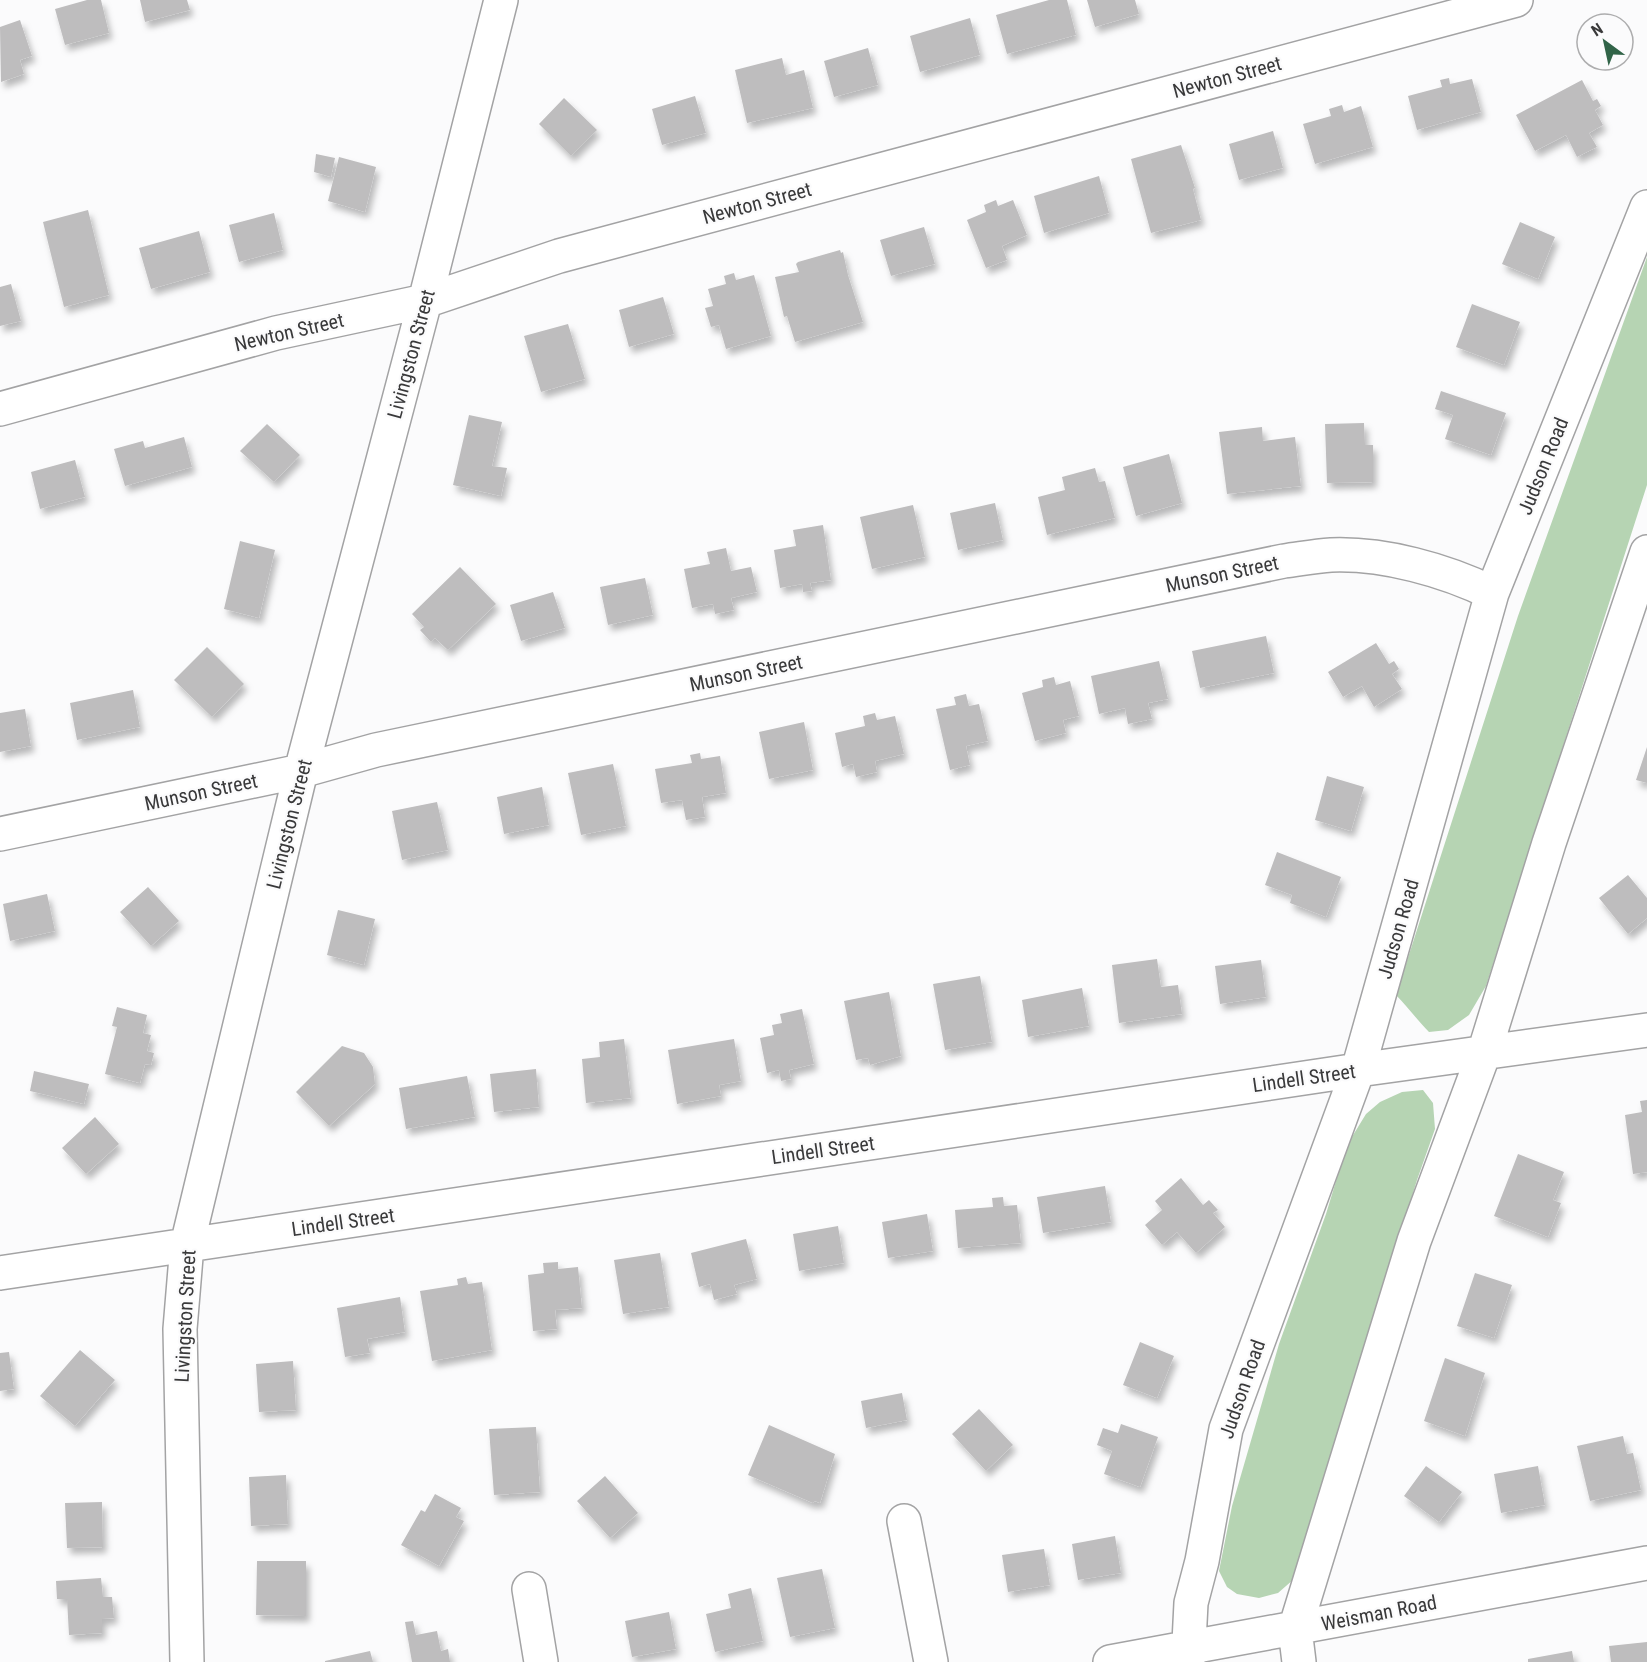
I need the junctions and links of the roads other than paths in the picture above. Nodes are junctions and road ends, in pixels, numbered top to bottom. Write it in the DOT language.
graph roads {
  1 [pos="501,0"];
  2 [pos="1516,0"];
  3 [pos="1647,207"];
  4 [pos="425,301"];
  5 [pos="0,409"];
  6 [pos="1647,552"];
  7 [pos="1492,593"];
  8 [pos="301,771"];
  9 [pos="0,834"];
  10 [pos="1647,1030"];
  11 [pos="1484,1053"];
  12 [pos="1358,1070"];
  13 [pos="187,1245"];
  14 [pos="0,1273"];
  15 [pos="904,1521"];
  16 [pos="1647,1563"];
  17 [pos="529,1589"];
  18 [pos="1296,1629"];
  19 [pos="1188,1655"];
  20 [pos="187,1662"];
  21 [pos="541,1662"];
  22 [pos="930,1662"];
  23 [pos="1110,1662"];
  24 [pos="1299,1662"];
  1 -- 4 [label="street, Livingston Street"];
  2 -- 4 [label="street, Newton Street"];
  3 -- 7 [label="street, Judson Road"];
  4 -- 5 [label="street, Newton Street"];
  4 -- 8 [label="street, Livingston Street"];
  6 -- 11 [label="street"];
  7 -- 8 [label="street, Munson Street"];
  7 -- 12 [label="street, Judson Road"];
  8 -- 9 [label="street, Munson Street"];
  8 -- 13 [label="street, Livingston Street"];
  10 -- 11 [label="street, Lindell Street"];
  11 -- 12 [label="street, Lindell Street"];
  11 -- 18 [label="street"];
  12 -- 13 [label="street, Lindell Street"];
  12 -- 19 [label="street, Judson Road"];
  13 -- 14 [label="street, Lindell Street"];
  13 -- 20 [label="street, Livingston Street"];
  15 -- 22 [label="street"];
  16 -- 18 [label="street, Weisman Road"];
  17 -- 21 [label="street"];
  18 -- 19 [label="street, Weisman Road"];
  18 -- 24 [label="street"];
  19 -- 23 [label="street, Weisman Road"];
}
